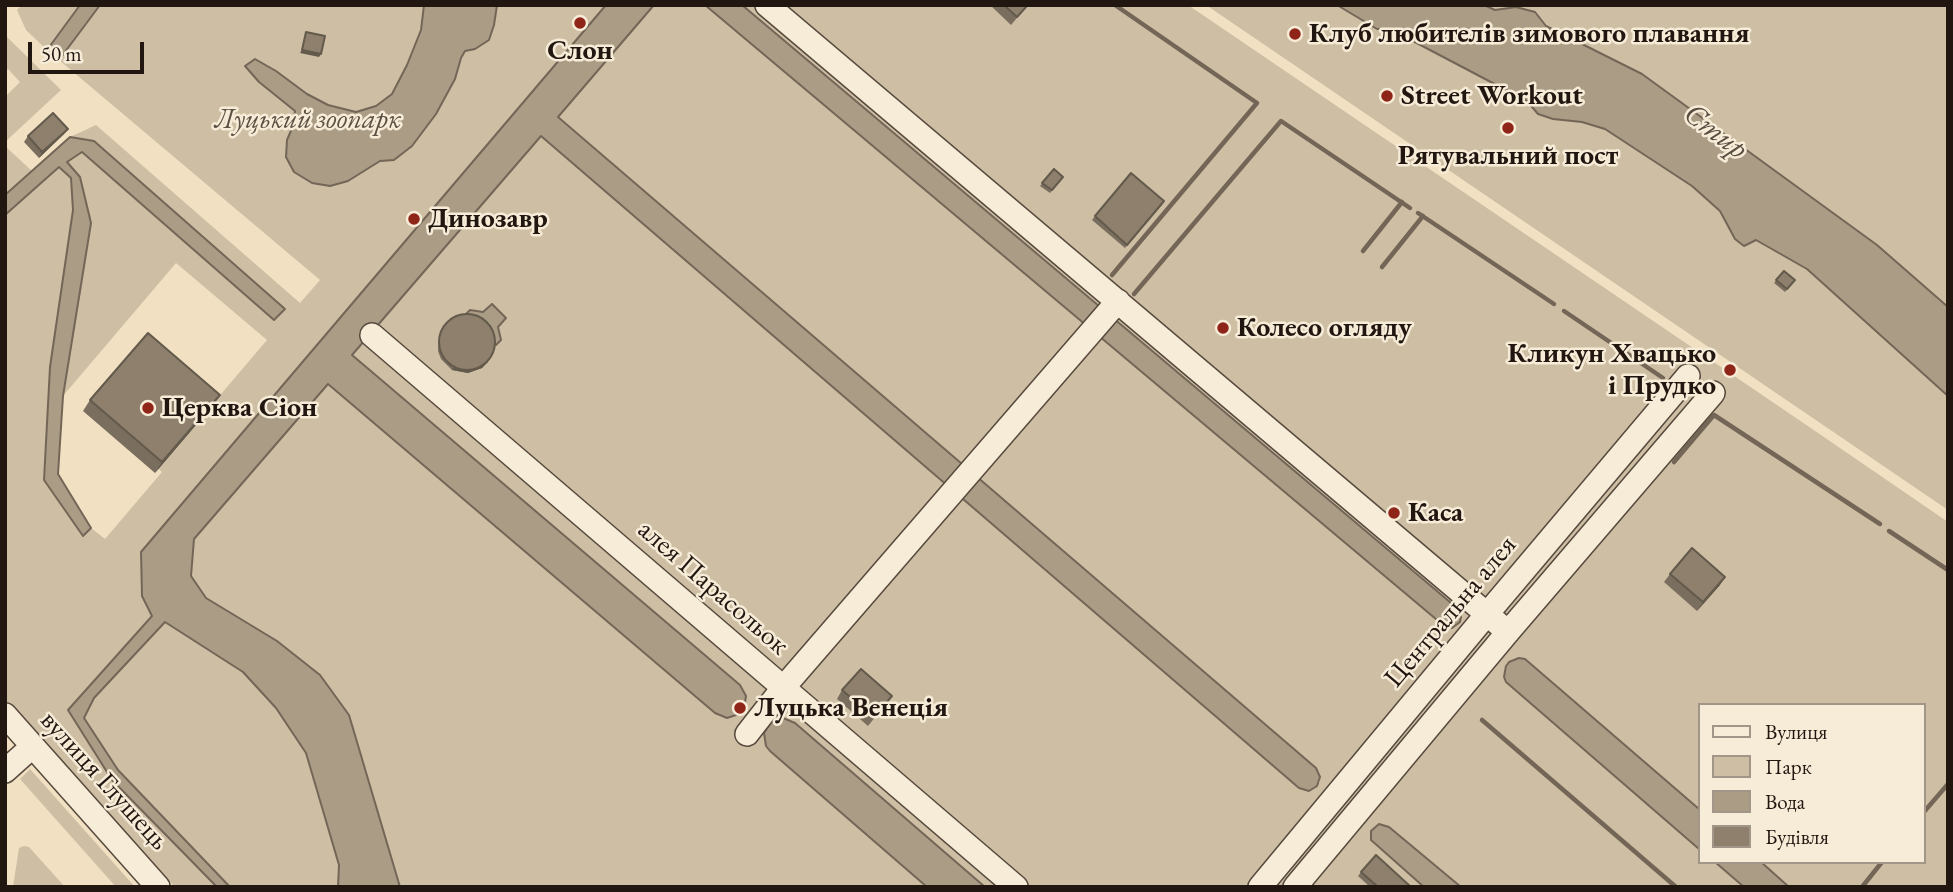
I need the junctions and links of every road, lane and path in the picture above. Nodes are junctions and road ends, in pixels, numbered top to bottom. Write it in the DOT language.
graph roads {
  1 [pos="767,5"];
  2 [pos="1118,301"];
  3 [pos="372,335"];
  4 [pos="1487,614"];
  5 [pos="1508,632"];
  6 [pos="1444,666"];
  7 [pos="1465,684"];
  8 [pos="783,688"];
  9 [pos="5,715"];
  10 [pos="747,734"];
  11 [pos="33,746"];
  12 [pos="5,771"];
  13 [pos="1299,841"];
  14 [pos="1319,858"];
  15 [pos="159,887"];
  16 [pos="1016,887"];
  17 [pos="1260,887"];
  18 [pos="1295,887"];
  1 -- 2 [label="street"];
  2 -- 4 [label="street"];
  2 -- 8 [label="street"];
  3 -- 8 [label="street, алея Парасольок"];
  4 -- 5 [label="street"];
  4 -- 5 [label="street, Центральна алея"];
  4 -- 6 [label="street, Центральна алея"];
  5 -- 7 [label="street, Центральна алея"];
  6 -- 7 [label="street"];
  6 -- 13 [label="street, Центральна алея"];
  7 -- 14 [label="street, Центральна алея"];
  8 -- 10 [label="street"];
  8 -- 16 [label="street, алея Парасольок"];
  9 -- 11 [label="street, вулиця Глушець"];
  11 -- 12 [label="street"];
  11 -- 15 [label="street, вулиця Глушець"];
  13 -- 14 [label="street"];
  13 -- 17 [label="street, Центральна алея"];
  14 -- 18 [label="street, Центральна алея"];
}
